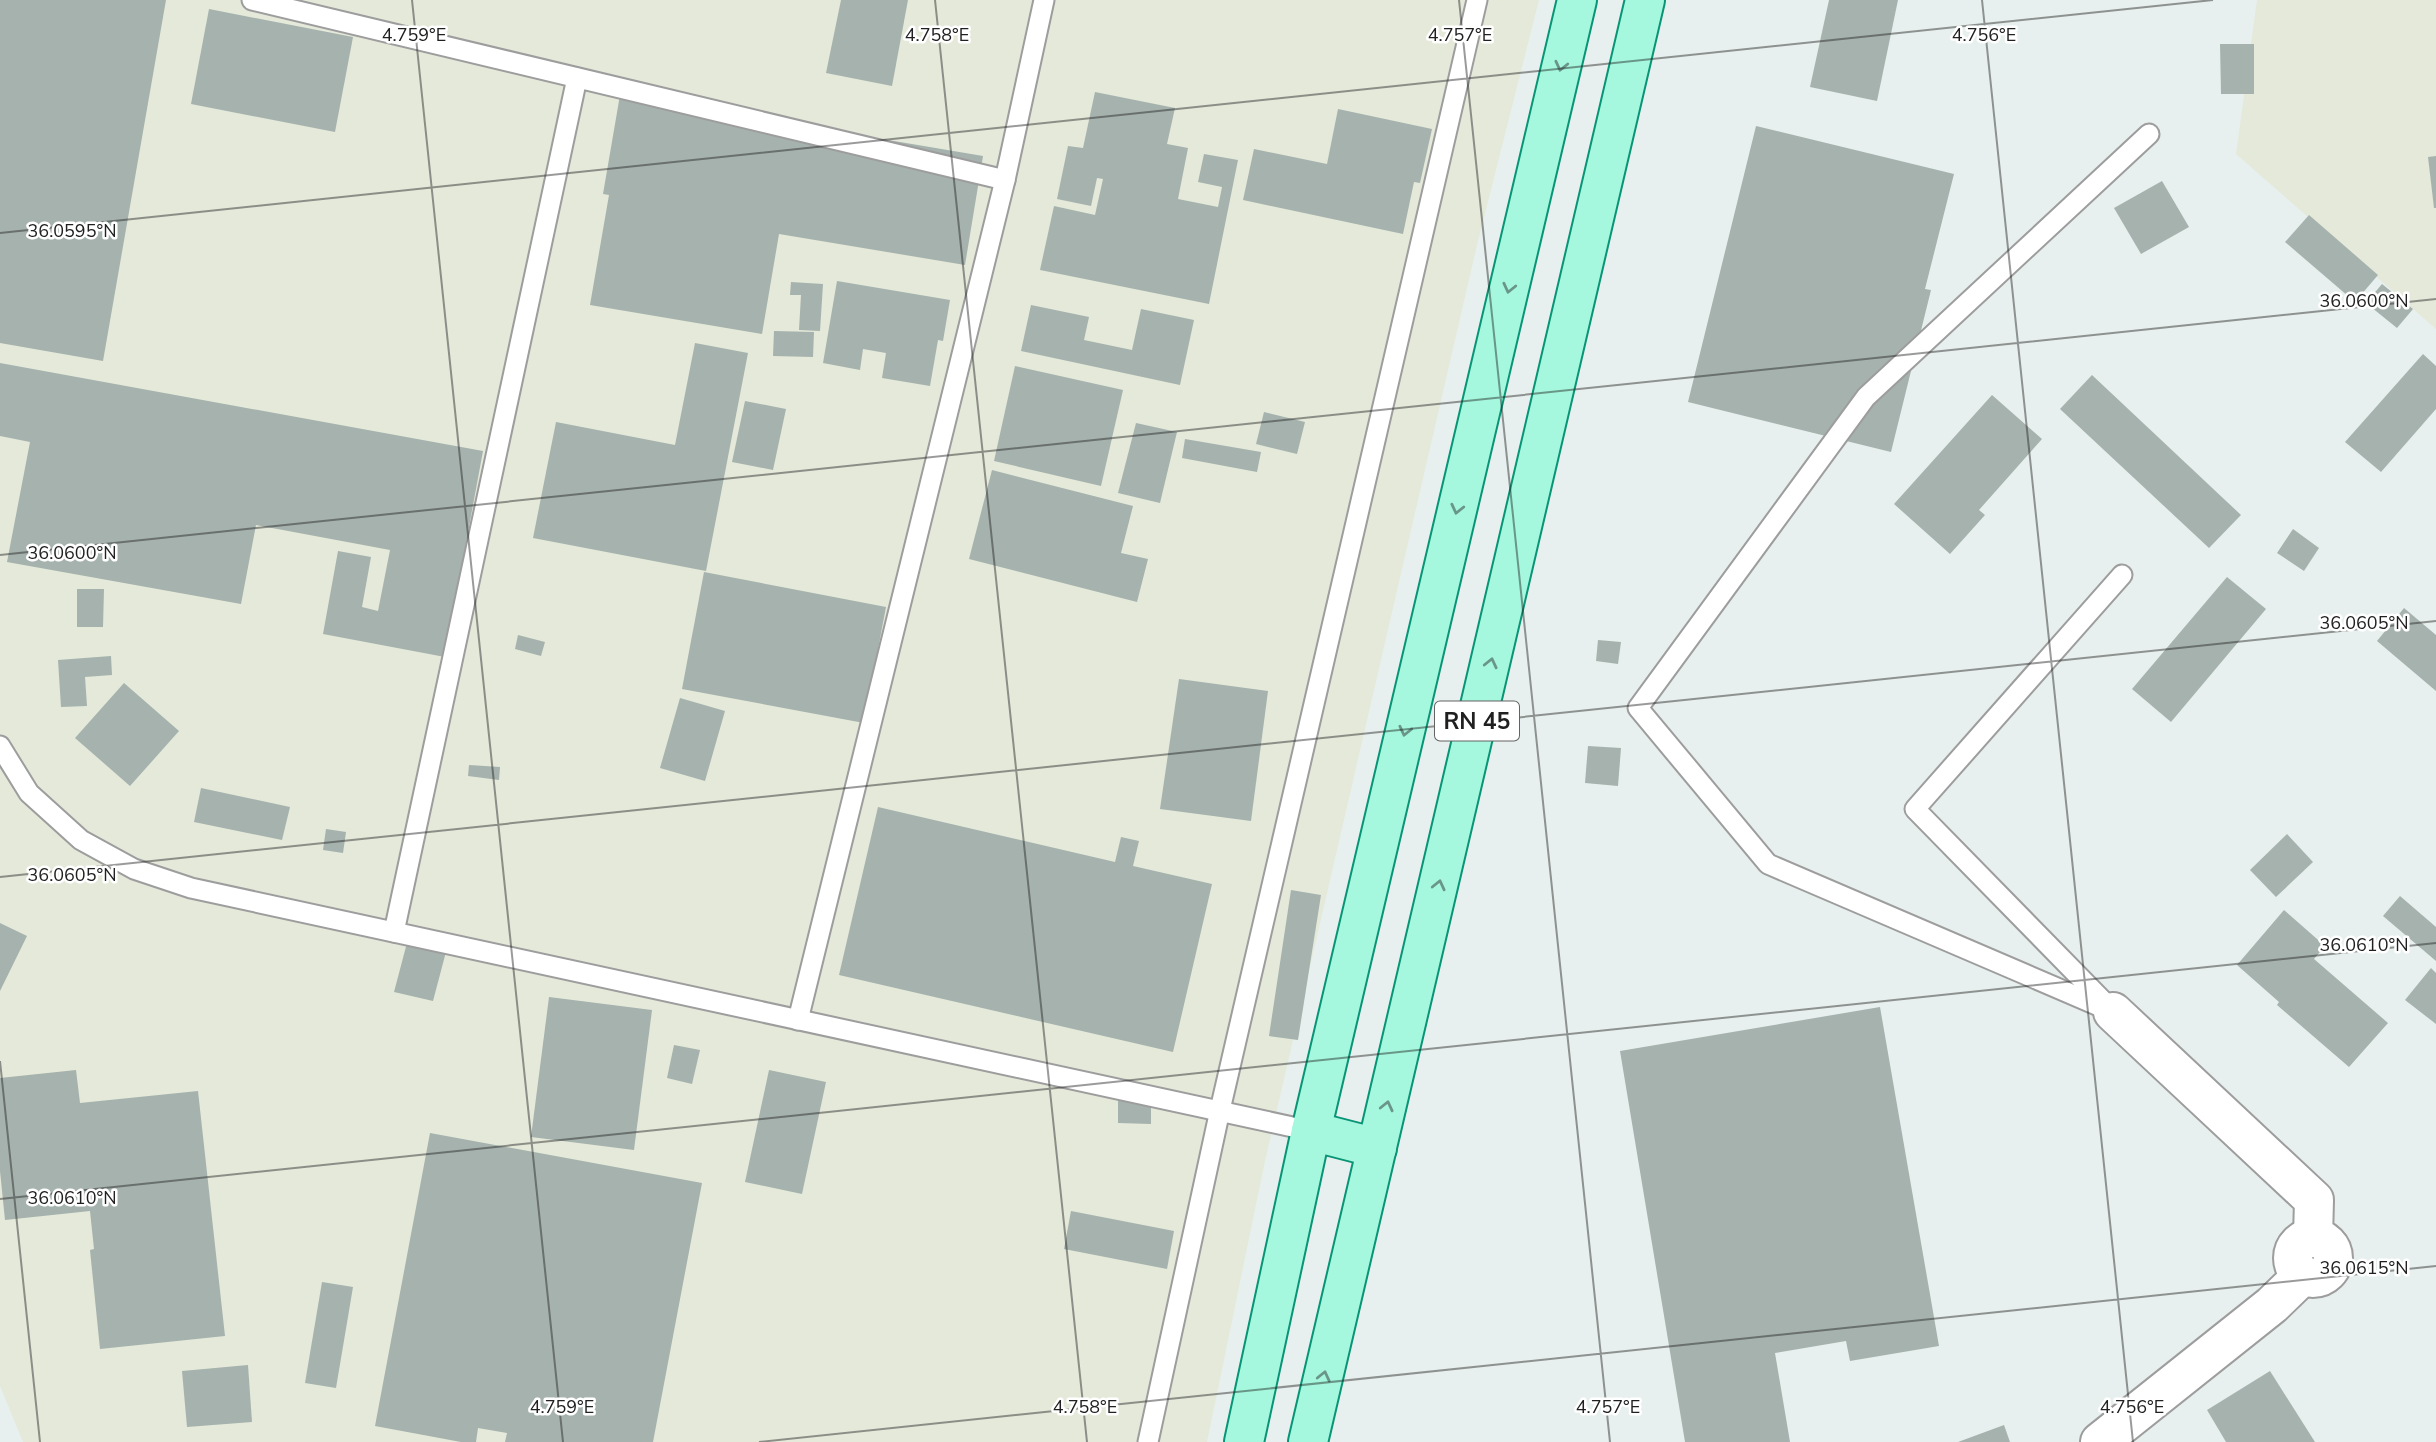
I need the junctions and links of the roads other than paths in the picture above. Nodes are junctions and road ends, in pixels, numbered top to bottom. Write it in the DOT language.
graph roads {
  1 [pos="252,0"];
  2 [pos="1044,0"];
  3 [pos="1477,0"];
  4 [pos="1577,0"];
  5 [pos="1645,0"];
  6 [pos="577,78"];
  7 [pos="2149,134"];
  8 [pos="1005,180"];
  9 [pos="2122,576"];
  10 [pos="0,746"];
  11 [pos="394,932"];
  12 [pos="2113,1012"];
  13 [pos="799,1020"];
  14 [pos="1220,1111"];
  15 [pos="1311,1131"];
  16 [pos="1377,1147"];
  17 [pos="1148,1442"];
  18 [pos="1244,1442"];
  19 [pos="1308,1442"];
  20 [pos="2100,1442"];
  1 -- 6 [label="lane"];
  2 -- 8 [label="lane"];
  3 -- 14 [label="lane"];
  4 -- 15 [label="main road, RN 45, one-way"];
  16 -- 5 [label="main road, RN 45, one-way"];
  6 -- 8 [label="lane"];
  6 -- 11 [label="lane"];
  7 -- 12 [label="lane"];
  8 -- 13 [label="lane"];
  9 -- 12 [label="lane"];
  10 -- 11 [label="lane"];
  11 -- 13 [label="lane"];
  12 -- 20 [label="street"];
  13 -- 14 [label="lane"];
  14 -- 15 [label="lane"];
  14 -- 17 [label="lane"];
  15 -- 16 [label="main road"];
  15 -- 18 [label="main road, RN 45"];
  19 -- 16 [label="main road, RN 45, one-way"];
}
